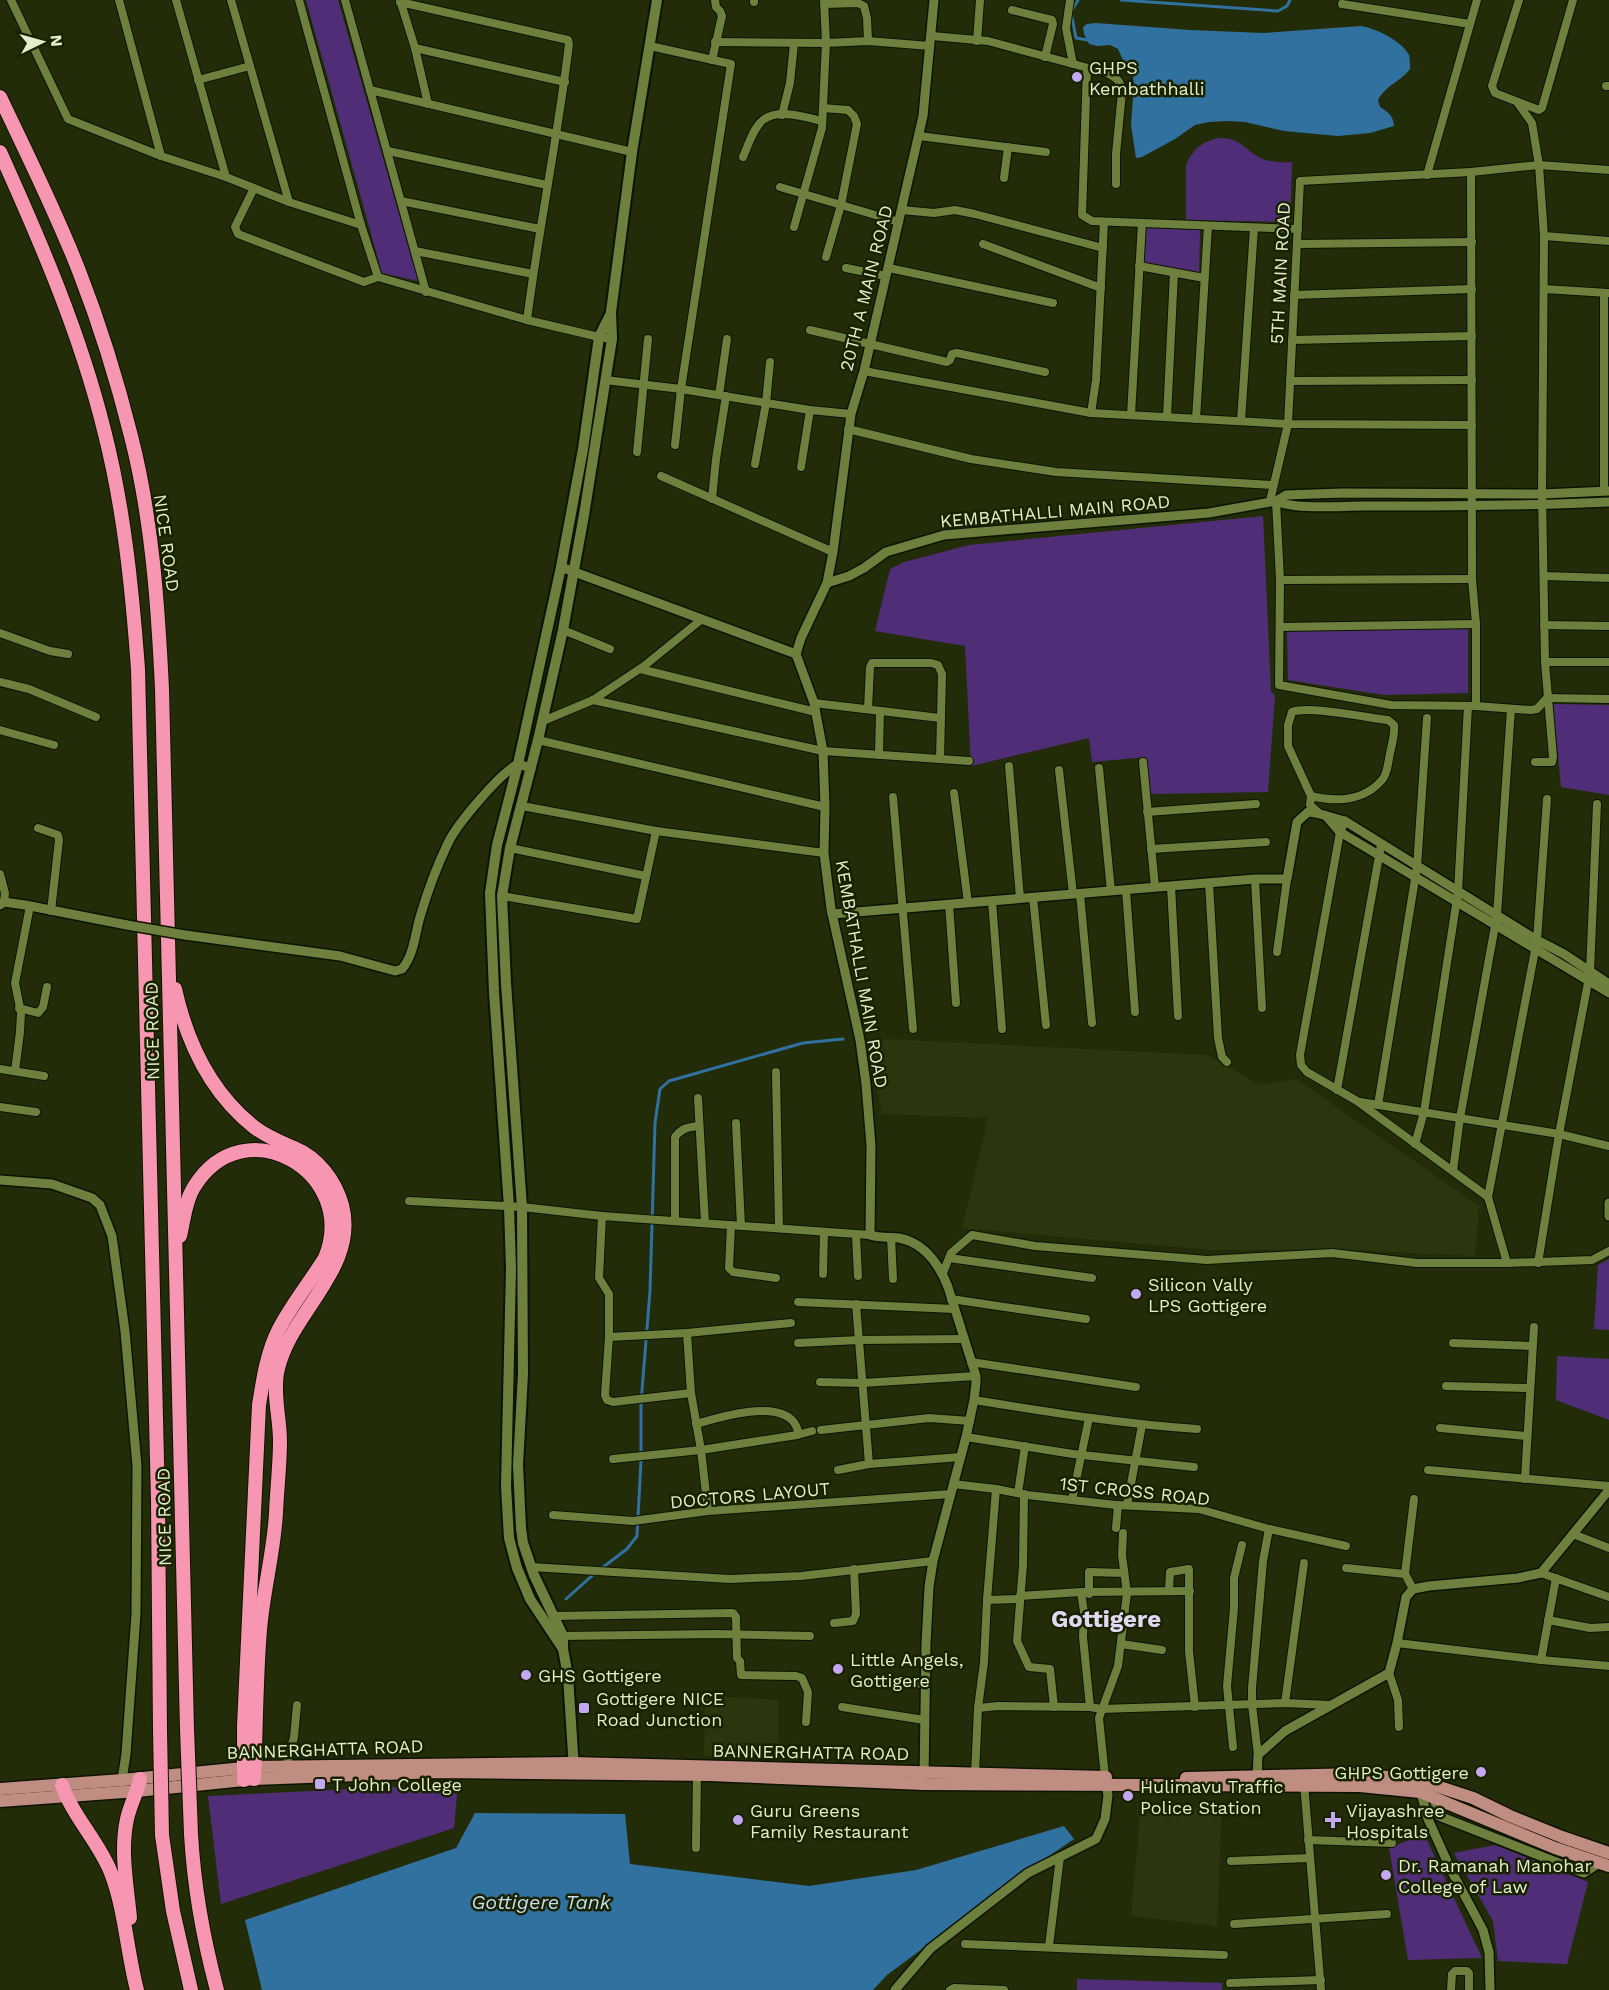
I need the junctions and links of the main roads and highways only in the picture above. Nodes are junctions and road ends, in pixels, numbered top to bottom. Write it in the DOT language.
graph roads {
  1 [pos="657,0"];
  2 [pos="0,97"];
  3 [pos="0,152"];
  4 [pos="611,312"];
  5 [pos="169,958"];
  6 [pos="176,1255"];
  7 [pos="558,1636"];
  8 [pos="574,1768"];
  9 [pos="249,1773"];
  10 [pos="924,1778"];
  11 [pos="1106,1781"];
  12 [pos="138,1785"];
  13 [pos="1420,1787"];
  14 [pos="0,1790"];
  15 [pos="64,1791"];
  16 [pos="0,1801"];
  17 [pos="1609,1853"];
  18 [pos="1604,1865"];
  19 [pos="137,1990"];
  20 [pos="145,1990"];
  21 [pos="191,1990"];
  22 [pos="217,1990"];
  1 -- 4 [label="main road"];
  2 -- 5 [label="highway, NICE ROAD"];
  3 -- 21 [label="highway, NICE ROAD, bridge"];
  4 -- 7 [label="main road"];
  4 -- 7 [label="main road"];
  5 -- 6 [label="highway, NICE ROAD"];
  5 -- 9 [label="highway"];
  6 -- 9 [label="highway"];
  6 -- 22 [label="highway, NICE ROAD, bridge"];
  7 -- 8 [label="main road"];
  8 -- 9 [label="main road, BANNERGHATTA ROAD"];
  8 -- 9 [label="main road, BANNERGHATTA ROAD"];
  8 -- 10 [label="main road, BANNERGHATTA ROAD"];
  8 -- 10 [label="main road, BANNERGHATTA ROAD"];
  9 -- 12 [label="main road, BANNERGHATTA ROAD"];
  10 -- 11 [label="main road, BANNERGHATTA ROAD"];
  10 -- 11 [label="main road, BANNERGHATTA ROAD"];
  11 -- 13 [label="main road, BANNERGHATTA ROAD"];
  12 -- 15 [label="main road, BANNERGHATTA ROAD"];
  12 -- 15 [label="main road, BANNERGHATTA ROAD"];
  12 -- 20 [label="highway"];
  13 -- 17 [label="main road, BANNERGHATTA ROAD"];
  13 -- 18 [label="main road"];
  14 -- 15 [label="main road, BANNERGHATTA ROAD"];
  15 -- 16 [label="main road, BANNERGHATTA ROAD"];
  15 -- 19 [label="highway"];
}
